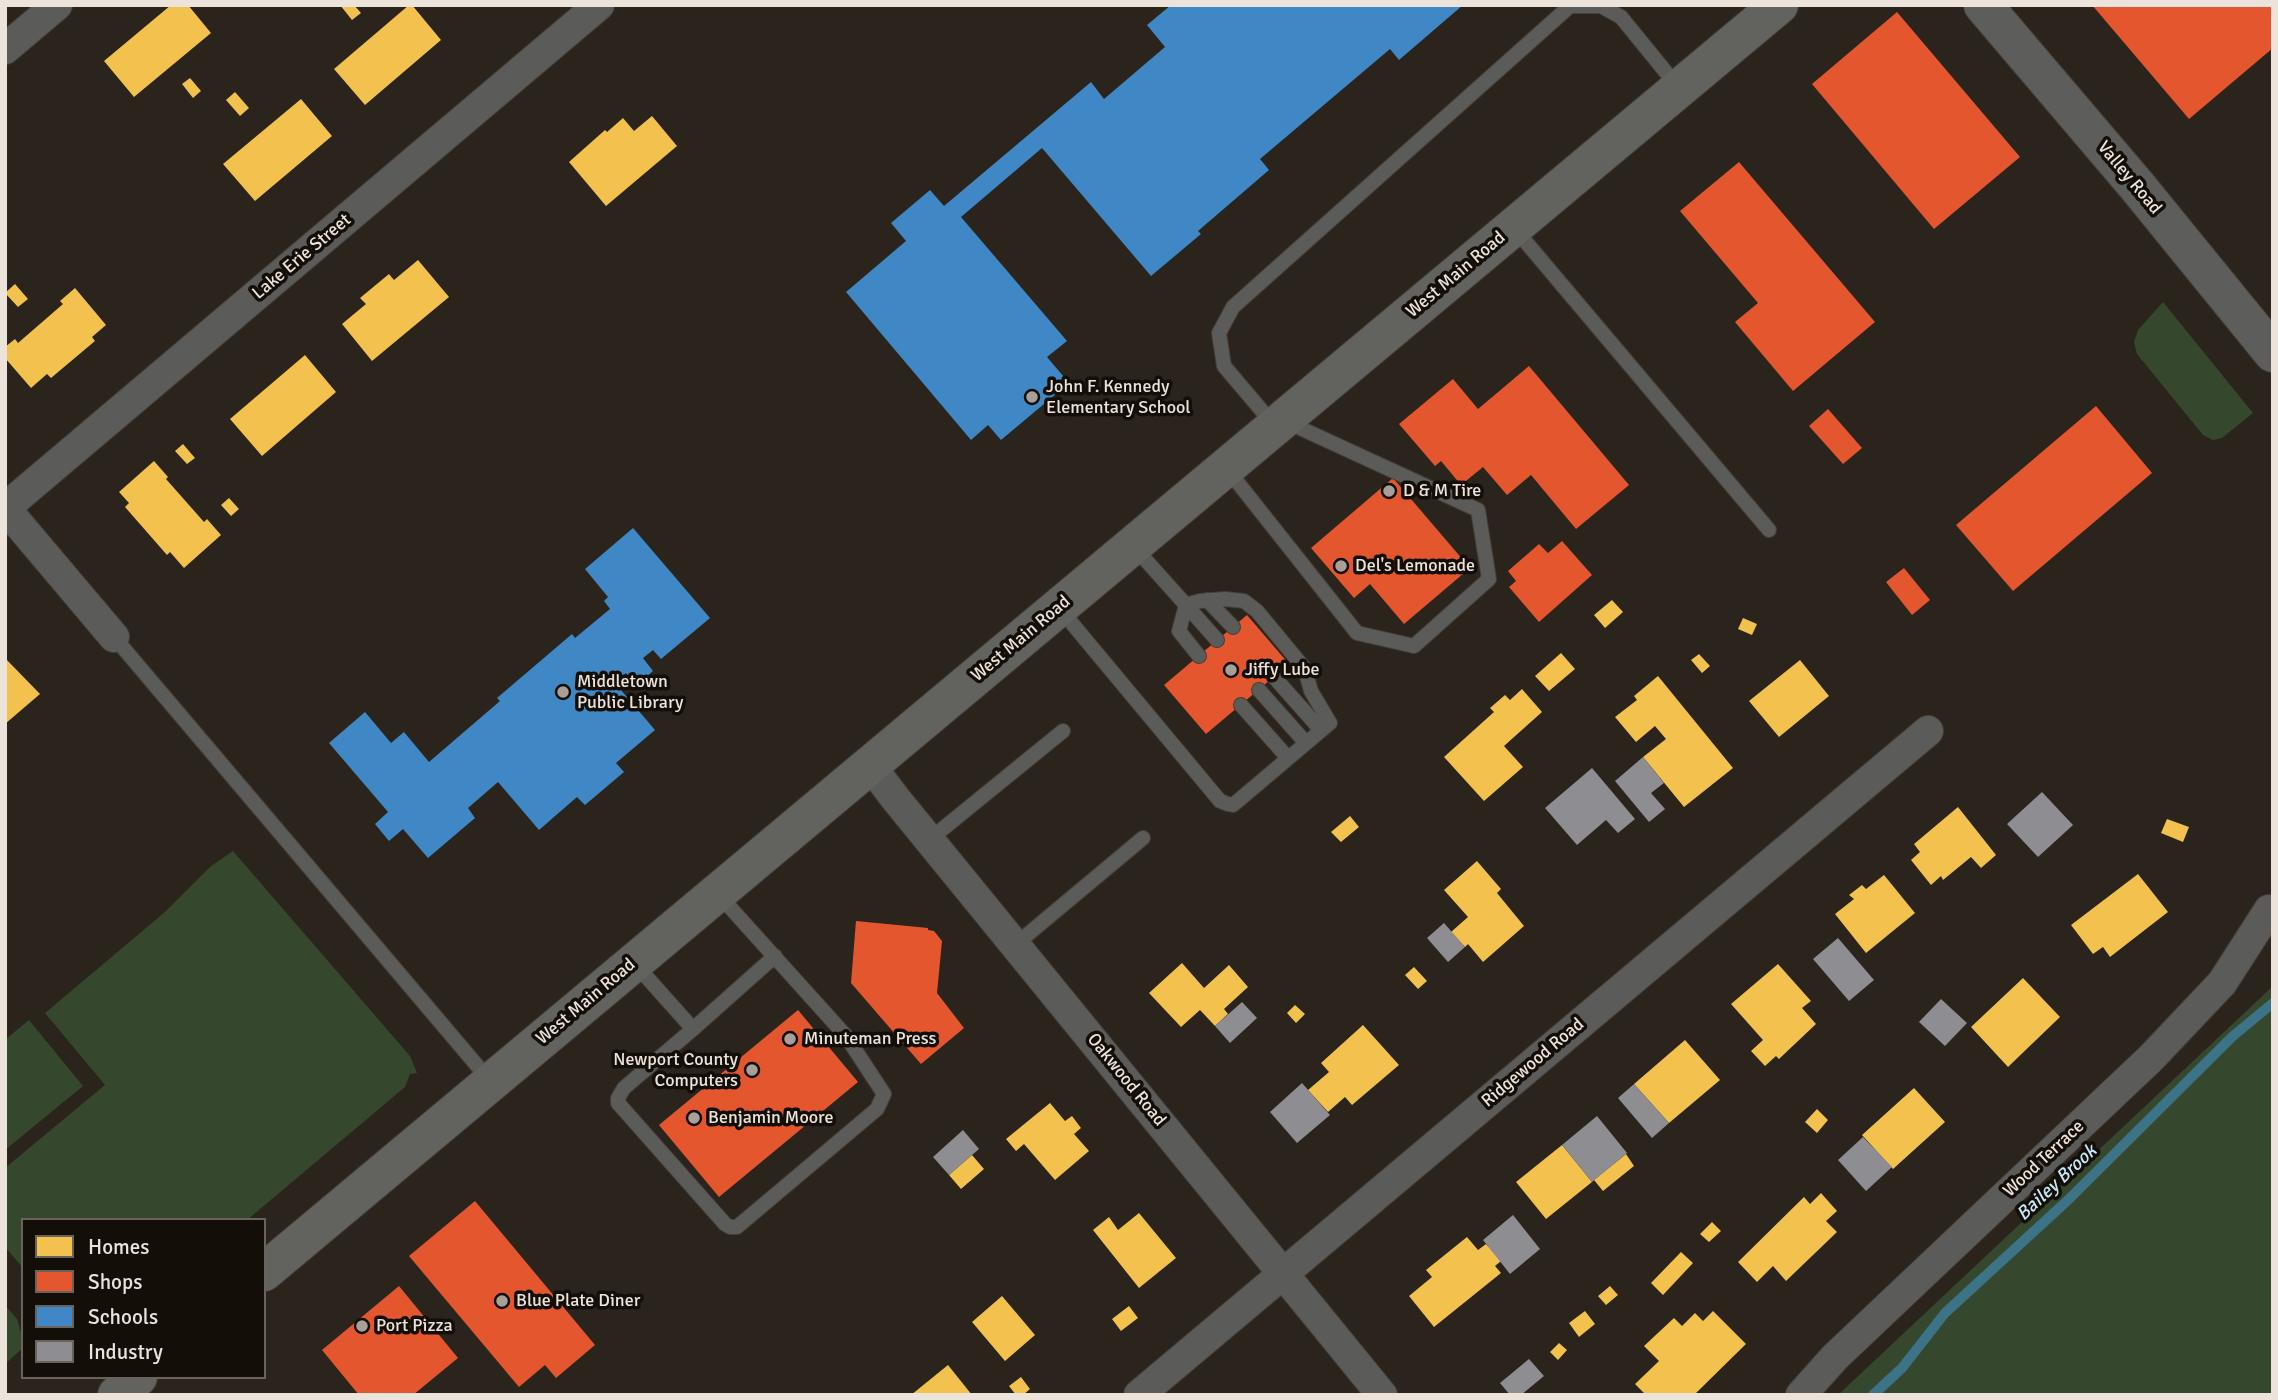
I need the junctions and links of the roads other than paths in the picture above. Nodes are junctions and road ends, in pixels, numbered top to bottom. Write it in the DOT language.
graph roads {
  1 [pos="57,5"];
  2 [pos="599,5"];
  3 [pos="1779,5"];
  4 [pos="1983,5"];
  5 [pos="1570,6"];
  6 [pos="1616,11"];
  7 [pos="5,49"];
  8 [pos="1679,88"];
  9 [pos="1514,227"];
  10 [pos="2273,353"];
  11 [pos="1279,423"];
  12 [pos="1226,467"];
  13 [pos="5,508"];
  14 [pos="1769,530"];
  15 [pos="1133,545"];
  16 [pos="1207,600"];
  17 [pos="1186,605"];
  18 [pos="1059,607"];
  19 [pos="1233,627"];
  20 [pos="114,637"];
  21 [pos="1217,640"];
  22 [pos="1199,656"];
  23 [pos="1274,677"];
  24 [pos="1259,690"];
  25 [pos="1241,705"];
  26 [pos="1321,730"];
  27 [pos="1063,731"];
  28 [pos="1928,731"];
  29 [pos="1306,743"];
  30 [pos="1288,758"];
  31 [pos="870,765"];
  32 [pos="1143,838"];
  33 [pos="929,840"];
  34 [pos="717,893"];
  35 [pos="2269,910"];
  36 [pos="1015,945"];
  37 [pos="775,956"];
  38 [pos="634,963"];
  39 [pos="693,1028"];
  40 [pos="491,1082"];
  41 [pos="266,1270"];
  42 [pos="1284,1274"];
  43 [pos="136,1379"];
  44 [pos="117,1395"];
  45 [pos="1139,1395"];
  46 [pos="1382,1395"];
  47 [pos="1801,1395"];
  1 -- 7 [label="street"];
  2 -- 13 [label="street, Lake Erie Street"];
  3 -- 8 [label="highway, West Main Road"];
  4 -- 10 [label="main road, Valley Road"];
  5 -- 6 [label="lane"];
  5 -- 11 [label="lane"];
  6 -- 8 [label="lane"];
  8 -- 9 [label="highway, West Main Road"];
  9 -- 11 [label="highway, West Main Road"];
  9 -- 14 [label="lane"];
  11 -- 12 [label="highway, West Main Road"];
  11 -- 12 [label="lane"];
  12 -- 15 [label="highway, West Main Road"];
  13 -- 20 [label="street"];
  15 -- 17 [label="lane"];
  15 -- 18 [label="highway, West Main Road"];
  16 -- 17 [label="lane"];
  16 -- 19 [label="lane"];
  16 -- 26 [label="lane"];
  17 -- 21 [label="lane"];
  17 -- 22 [label="lane"];
  18 -- 30 [label="lane"];
  18 -- 31 [label="highway, West Main Road"];
  20 -- 40 [label="lane"];
  23 -- 26 [label="lane"];
  24 -- 29 [label="lane"];
  25 -- 30 [label="lane"];
  26 -- 29 [label="lane"];
  27 -- 33 [label="lane"];
  28 -- 42 [label="street, Ridgewood Road"];
  29 -- 30 [label="lane"];
  31 -- 33 [label="street, Oakwood Road"];
  31 -- 34 [label="highway, West Main Road"];
  32 -- 36 [label="lane"];
  33 -- 36 [label="street, Oakwood Road"];
  34 -- 37 [label="lane"];
  34 -- 38 [label="highway, West Main Road"];
  35 -- 47 [label="street, Wood Terrace"];
  36 -- 42 [label="street, Oakwood Road"];
  37 -- 39 [label="lane"];
  37 -- 39 [label="lane"];
  38 -- 39 [label="lane"];
  38 -- 40 [label="highway, West Main Road"];
  40 -- 41 [label="highway, West Main Road"];
  42 -- 45 [label="street, Ridgewood Road"];
  42 -- 46 [label="street, Oakwood Road"];
  43 -- 44 [label="highway"];
}
